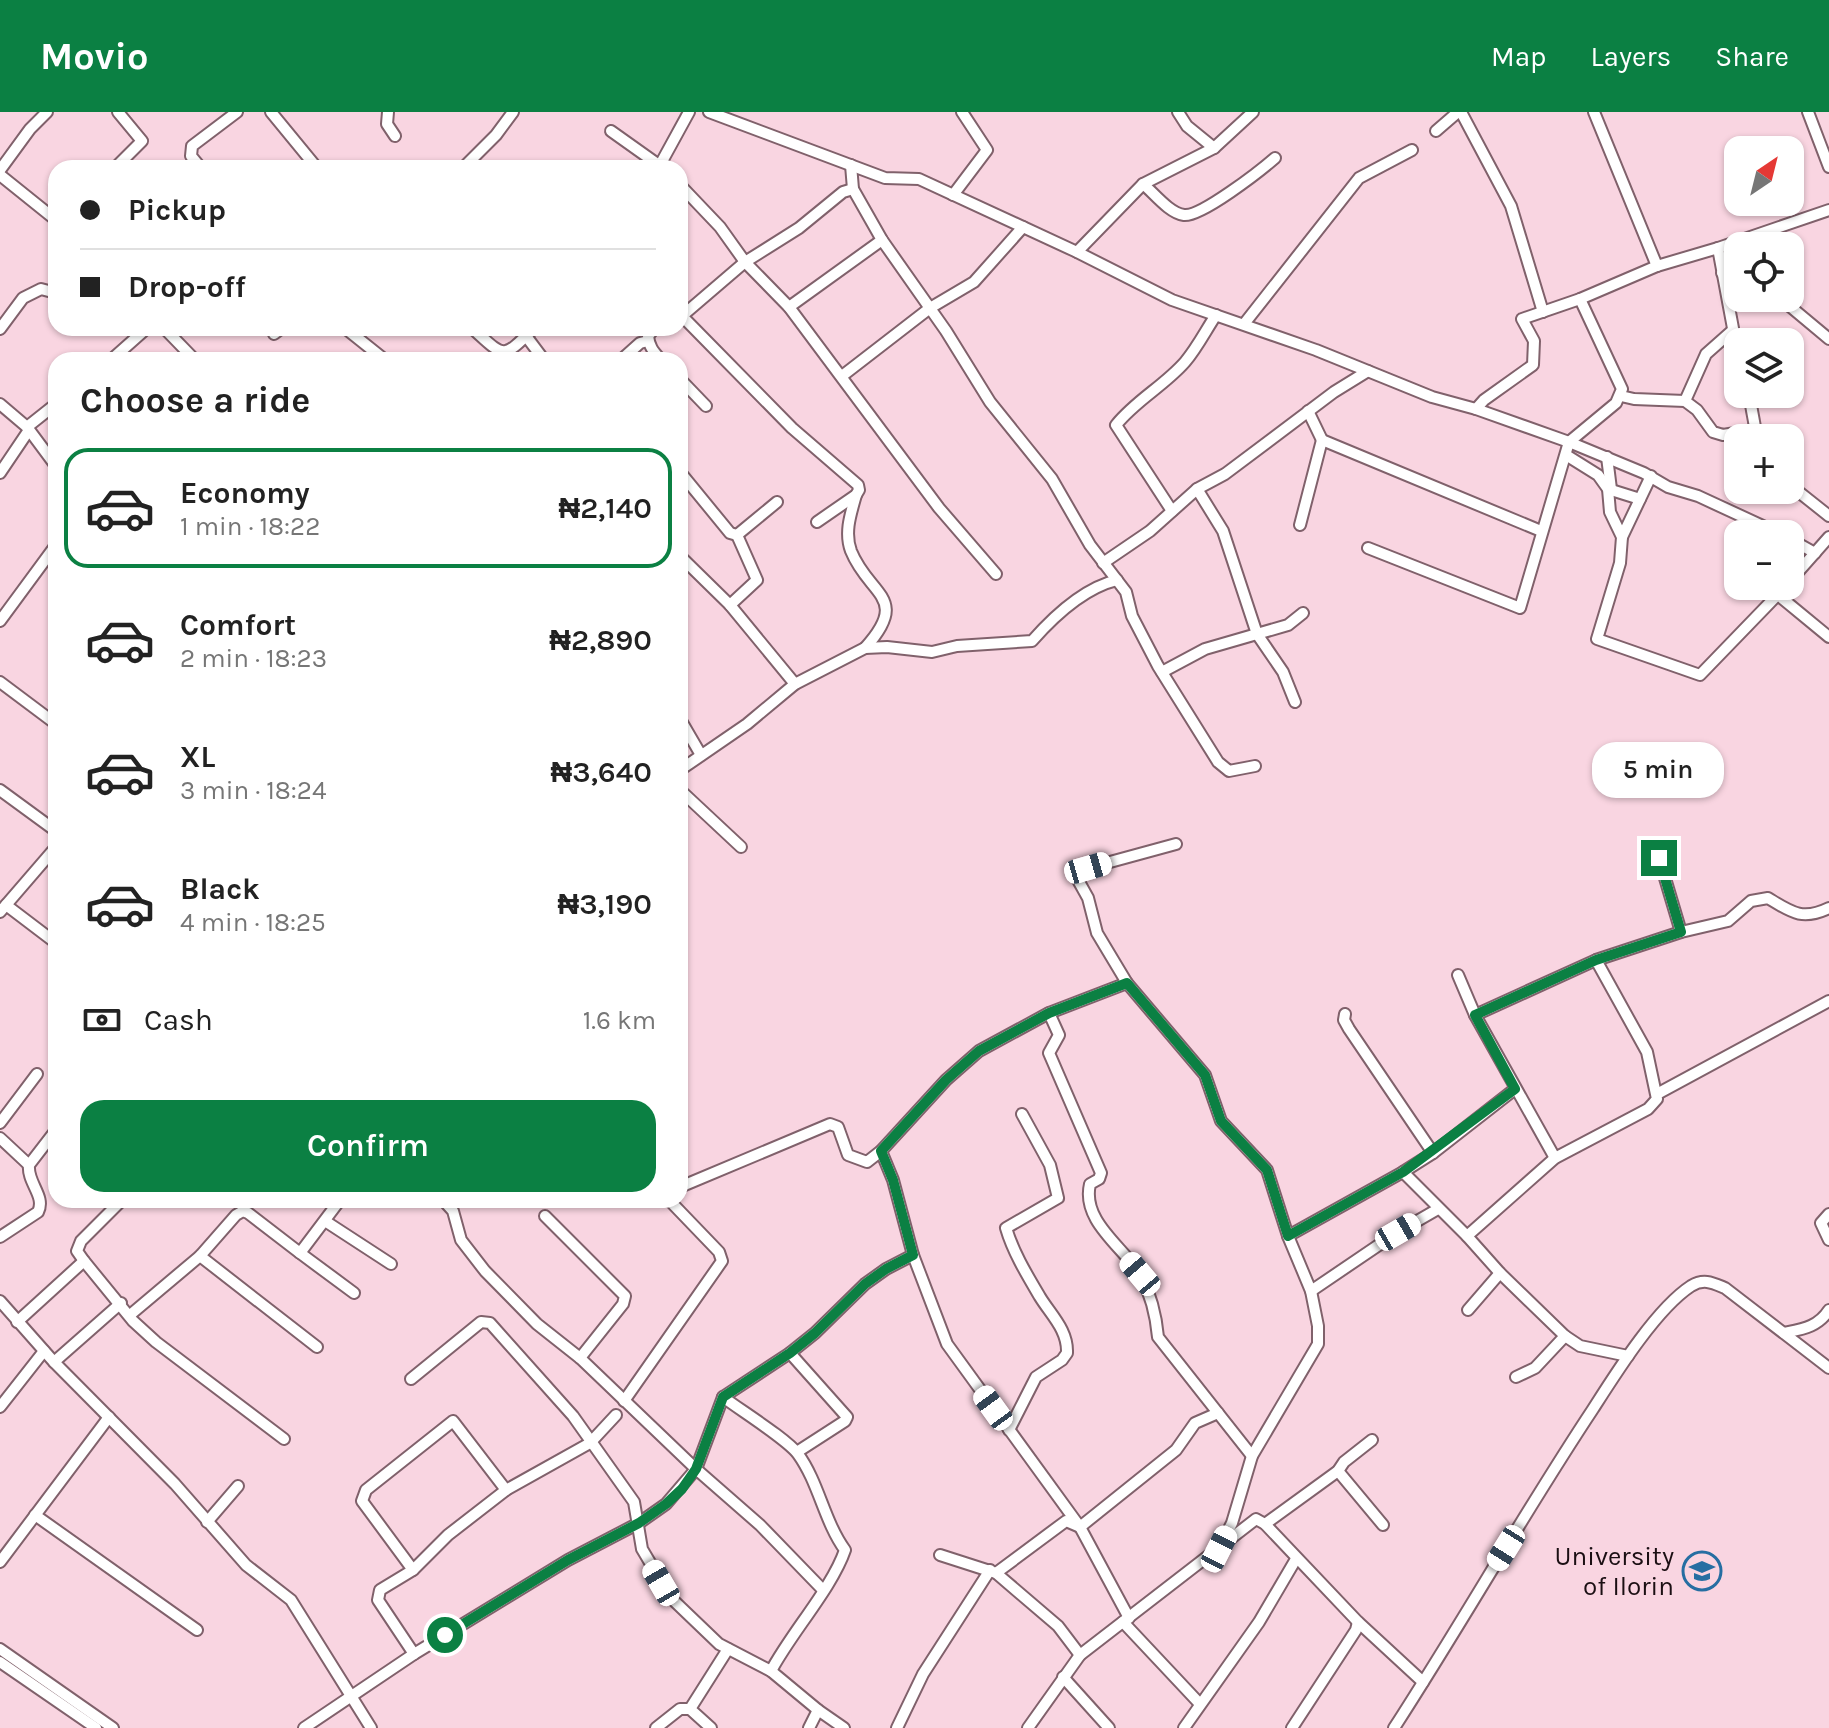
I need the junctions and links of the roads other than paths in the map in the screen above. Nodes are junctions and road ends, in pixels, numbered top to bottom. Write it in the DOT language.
graph roads {
  1 [pos="47,112"];
  2 [pos="118,112"];
  3 [pos="237,112"];
  4 [pos="271,112"];
  5 [pos="388,112"];
  6 [pos="513,112"];
  7 [pos="689,112"];
  8 [pos="709,112"];
  9 [pos="962,112"];
  10 [pos="1178,112"];
  11 [pos="1253,112"];
  12 [pos="1460,112"];
  13 [pos="1594,112"];
  14 [pos="1808,112"];
  15 [pos="611,131"];
  16 [pos="1436,131"];
  17 [pos="395,136"];
  18 [pos="1214,148"];
  19 [pos="1412,150"];
  20 [pos="3,158"];
  21 [pos="1275,158"];
  22 [pos="123,160"];
  23 [pos="194,160"];
  24 [pos="310,160"];
  25 [pos="471,160"];
  26 [pos="653,160"];
  27 [pos="665,160"];
  28 [pos="851,165"];
  29 [pos="1829,167"];
  30 [pos="0,173"];
  31 [pos="1143,184"];
  32 [pos="853,189"];
  33 [pos="688,193"];
  34 [pos="953,195"];
  35 [pos="1829,210"];
  36 [pos="48,213"];
  37 [pos="1023,227"];
  38 [pos="882,240"];
  39 [pos="1718,248"];
  40 [pos="1077,252"];
  41 [pos="745,262"];
  42 [pos="1657,266"];
  43 [pos="1722,273"];
  44 [pos="48,291"];
  45 [pos="1580,299"];
  46 [pos="789,307"];
  47 [pos="930,308"];
  48 [pos="688,309"];
  49 [pos="1543,312"];
  50 [pos="1797,312"];
  51 [pos="1216,315"];
  52 [pos="688,322"];
  53 [pos="1244,324"];
  54 [pos="1731,328"];
  55 [pos="0,329"];
  56 [pos="138,336"];
  57 [pos="172,336"];
  58 [pos="355,336"];
  59 [pos="481,336"];
  60 [pos="526,336"];
  61 [pos="648,336"];
  62 [pos="1724,338"];
  63 [pos="1829,339"];
  64 [pos="648,341"];
  65 [pos="120,352"];
  66 [pos="187,352"];
  67 [pos="375,352"];
  68 [pos="501,352"];
  69 [pos="508,352"];
  70 [pos="630,352"];
  71 [pos="653,352"];
  72 [pos="1368,371"];
  73 [pos="842,376"];
  74 [pos="688,390"];
  75 [pos="1621,396"];
  76 [pos="1685,401"];
  77 [pos="0,404"];
  78 [pos="706,406"];
  79 [pos="1476,409"];
  80 [pos="48,411"];
  81 [pos="1308,411"];
  82 [pos="28,428"];
  83 [pos="1724,435"];
  84 [pos="1322,440"];
  85 [pos="1569,442"];
  86 [pos="48,455"];
  87 [pos="1566,455"];
  88 [pos="1607,457"];
  89 [pos="0,473"];
  90 [pos="1651,476"];
  91 [pos="688,482"];
  92 [pos="1197,489"];
  93 [pos="1610,489"];
  94 [pos="856,495"];
  95 [pos="1804,496"];
  96 [pos="1640,499"];
  97 [pos="777,502"];
  98 [pos="1172,511"];
  99 [pos="1829,516"];
  100 [pos="1750,520"];
  101 [pos="817,522"];
  102 [pos="1300,525"];
  103 [pos="1541,531"];
  104 [pos="737,535"];
  105 [pos="1622,537"];
  106 [pos="1829,537"];
  107 [pos="1804,547"];
  108 [pos="1368,548"];
  109 [pos="1815,553"];
  110 [pos="48,556"];
  111 [pos="1103,563"];
  112 [pos="688,564"];
  113 [pos="1804,565"];
  114 [pos="996,574"];
  115 [pos="1117,580"];
  116 [pos="1772,600"];
  117 [pos="1792,600"];
  118 [pos="730,605"];
  119 [pos="1303,613"];
  120 [pos="0,621"];
  121 [pos="1257,634"];
  122 [pos="1829,637"];
  123 [pos="865,648"];
  124 [pos="1162,672"];
  125 [pos="0,682"];
  126 [pos="795,684"];
  127 [pos="1295,702"];
  128 [pos="48,718"];
  129 [pos="688,733"];
  130 [pos="701,755"];
  131 [pos="688,764"];
  132 [pos="1255,766"];
  133 [pos="0,790"];
  134 [pos="688,797"];
  135 [pos="48,825"];
  136 [pos="1176,844"];
  137 [pos="741,847"];
  138 [pos="48,856"];
  139 [pos="1659,858"];
  140 [pos="3,908"];
  141 [pos="1829,908"];
  142 [pos="1681,932"];
  143 [pos="48,938"];
  144 [pos="1596,960"];
  145 [pos="1458,975"];
  146 [pos="1127,983"];
  147 [pos="1829,1001"];
  148 [pos="1049,1013"];
  149 [pos="1345,1014"];
  150 [pos="1475,1015"];
  151 [pos="37,1074"];
  152 [pos="1515,1089"];
  153 [pos="1657,1094"];
  154 [pos="1022,1114"];
  155 [pos="0,1123"];
  156 [pos="0,1138"];
  157 [pos="48,1140"];
  158 [pos="881,1151"];
  159 [pos="1433,1153"];
  160 [pos="1555,1158"];
  161 [pos="29,1165"];
  162 [pos="1403,1172"];
  163 [pos="688,1184"];
  164 [pos="114,1208"];
  165 [pos="334,1208"];
  166 [pos="450,1208"];
  167 [pos="677,1208"];
  168 [pos="1438,1209"];
  169 [pos="1829,1214"];
  170 [pos="545,1216"];
  171 [pos="325,1221"];
  172 [pos="1288,1236"];
  173 [pos="1467,1236"];
  174 [pos="0,1237"];
  175 [pos="1829,1240"];
  176 [pos="300,1253"];
  177 [pos="913,1255"];
  178 [pos="200,1256"];
  179 [pos="84,1261"];
  180 [pos="391,1264"];
  181 [pos="1500,1273"];
  182 [pos="1311,1291"];
  183 [pos="354,1293"];
  184 [pos="0,1301"];
  185 [pos="121,1303"];
  186 [pos="1468,1310"];
  187 [pos="1829,1310"];
  188 [pos="130,1315"];
  189 [pos="17,1322"];
  190 [pos="1784,1333"];
  191 [pos="1565,1336"];
  192 [pos="317,1347"];
  193 [pos="44,1351"];
  194 [pos="790,1353"];
  195 [pos="1628,1356"];
  196 [pos="580,1358"];
  197 [pos="54,1362"];
  198 [pos="1829,1368"];
  199 [pos="1516,1377"];
  200 [pos="411,1379"];
  201 [pos="723,1397"];
  202 [pos="624,1401"];
  203 [pos="0,1407"];
  204 [pos="1218,1413"];
  205 [pos="616,1415"];
  206 [pos="109,1417"];
  207 [pos="1009,1430"];
  208 [pos="284,1439"];
  209 [pos="1372,1440"];
  210 [pos="590,1443"];
  211 [pos="797,1452"];
  212 [pos="1252,1456"];
  213 [pos="696,1469"];
  214 [pos="1338,1471"];
  215 [pos="238,1486"];
  216 [pos="506,1490"];
  217 [pos="35,1515"];
  218 [pos="207,1522"];
  219 [pos="639,1523"];
  220 [pos="1265,1524"];
  221 [pos="1383,1525"];
  222 [pos="1080,1527"];
  223 [pos="1219,1549"];
  224 [pos="940,1555"];
  225 [pos="1296,1559"];
  226 [pos="0,1562"];
  227 [pos="413,1570"];
  228 [pos="993,1571"];
  229 [pos="823,1590"];
  230 [pos="1126,1620"];
  231 [pos="1358,1622"];
  232 [pos="197,1630"];
  233 [pos="0,1649"];
  234 [pos="728,1649"];
  235 [pos="414,1654"];
  236 [pos="1080,1655"];
  237 [pos="0,1662"];
  238 [pos="771,1671"];
  239 [pos="1063,1677"];
  240 [pos="1423,1682"];
  241 [pos="350,1696"];
  242 [pos="1200,1704"];
  243 [pos="690,1709"];
  244 [pos="818,1710"];
  245 [pos="96,1728"];
  246 [pos="113,1728"];
  247 [pos="304,1728"];
  248 [pos="371,1728"];
  249 [pos="656,1728"];
  250 [pos="711,1728"];
  251 [pos="809,1728"];
  252 [pos="844,1728"];
  253 [pos="897,1728"];
  254 [pos="1028,1728"];
  255 [pos="1109,1728"];
  256 [pos="1184,1728"];
  257 [pos="1292,1728"];
  258 [pos="1394,1728"];
  1 -- 20 [label="street"];
  2 -- 22 [label="street"];
  3 -- 23 [label="street"];
  4 -- 24 [label="street"];
  5 -- 17 [label="street"];
  6 -- 25 [label="street"];
  7 -- 27 [label="street"];
  8 -- 28 [label="street"];
  9 -- 34 [label="street"];
  10 -- 18 [label="street"];
  11 -- 18 [label="street"];
  12 -- 16 [label="street"];
  12 -- 49 [label="street"];
  13 -- 42 [label="street"];
  14 -- 29 [label="street"];
  15 -- 26 [label="street"];
  18 -- 31 [label="street"];
  19 -- 53 [label="street"];
  20 -- 30 [label="street"];
  21 -- 31 [label="street"];
  28 -- 32 [label="street"];
  28 -- 34 [label="street"];
  30 -- 36 [label="street"];
  31 -- 40 [label="street"];
  32 -- 38 [label="street"];
  32 -- 41 [label="street"];
  33 -- 41 [label="street"];
  34 -- 37 [label="street"];
  35 -- 39 [label="street"];
  37 -- 40 [label="street"];
  37 -- 47 [label="street"];
  38 -- 46 [label="street"];
  38 -- 47 [label="street"];
  39 -- 42 [label="street"];
  39 -- 43 [label="street"];
  40 -- 51 [label="street"];
  41 -- 46 [label="street"];
  41 -- 48 [label="street"];
  42 -- 45 [label="street"];
  43 -- 54 [label="street"];
  44 -- 55 [label="street"];
  45 -- 49 [label="street"];
  45 -- 75 [label="street"];
  46 -- 73 [label="street"];
  47 -- 73 [label="street"];
  47 -- 111 [label="street"];
  49 -- 79 [label="street"];
  50 -- 63 [label="street"];
  51 -- 53 [label="street"];
  51 -- 98 [label="street"];
  52 -- 94 [label="street"];
  53 -- 72 [label="street"];
  56 -- 65 [label="street"];
  57 -- 66 [label="street"];
  58 -- 67 [label="street"];
  59 -- 68 [label="street"];
  60 -- 69 [label="street"];
  61 -- 64 [label="street"];
  62 -- 76 [label="street"];
  64 -- 70 [label="street"];
  64 -- 71 [label="street"];
  72 -- 79 [label="street"];
  72 -- 81 [label="street"];
  73 -- 114 [label="street"];
  74 -- 78 [label="street"];
  75 -- 76 [label="street"];
  75 -- 85 [label="street"];
  76 -- 83 [label="street"];
  77 -- 82 [label="street"];
  79 -- 85 [label="street"];
  80 -- 82 [label="street"];
  81 -- 84 [label="street"];
  81 -- 92 [label="street"];
  82 -- 86 [label="street"];
  82 -- 89 [label="street"];
  84 -- 102 [label="street"];
  84 -- 103 [label="street"];
  85 -- 87 [label="street"];
  85 -- 88 [label="street"];
  87 -- 93 [label="street"];
  87 -- 103 [label="street"];
  88 -- 90 [label="street"];
  88 -- 93 [label="street"];
  90 -- 96 [label="street"];
  90 -- 100 [label="street"];
  91 -- 104 [label="street"];
  92 -- 98 [label="street"];
  92 -- 121 [label="street"];
  93 -- 96 [label="street"];
  93 -- 105 [label="street"];
  94 -- 101 [label="street"];
  94 -- 123 [label="street"];
  95 -- 99 [label="street"];
  96 -- 105 [label="street"];
  97 -- 104 [label="street"];
  98 -- 111 [label="street"];
  103 -- 108 [label="street"];
  104 -- 118 [label="street"];
  105 -- 116 [label="street"];
  106 -- 109 [label="street"];
  107 -- 109 [label="street"];
  109 -- 113 [label="street"];
  110 -- 120 [label="street"];
  111 -- 115 [label="street"];
  112 -- 118 [label="street"];
  115 -- 123 [label="street"];
  115 -- 124 [label="street"];
  117 -- 122 [label="street"];
  118 -- 126 [label="street"];
  119 -- 121 [label="street"];
  121 -- 124 [label="street"];
  121 -- 127 [label="street"];
  123 -- 126 [label="street"];
  124 -- 132 [label="street"];
  125 -- 128 [label="street"];
  126 -- 130 [label="street"];
  129 -- 130 [label="street"];
  130 -- 131 [label="street"];
  133 -- 135 [label="street"];
  134 -- 137 [label="street"];
  136 -- 146 [label="street"];
  138 -- 140 [label="street"];
  139 -- 142 [label="street"];
  140 -- 143 [label="street"];
  141 -- 142 [label="street"];
  142 -- 144 [label="street"];
  144 -- 150 [label="street"];
  144 -- 153 [label="street"];
  145 -- 150 [label="street"];
  146 -- 148 [label="street"];
  146 -- 172 [label="street"];
  147 -- 153 [label="street"];
  148 -- 158 [label="street"];
  148 -- 204 [label="street"];
  149 -- 159 [label="street"];
  150 -- 152 [label="street"];
  151 -- 155 [label="street"];
  152 -- 159 [label="street"];
  152 -- 160 [label="street"];
  153 -- 160 [label="street"];
  154 -- 207 [label="street"];
  156 -- 161 [label="street"];
  157 -- 161 [label="street"];
  158 -- 163 [label="street"];
  158 -- 177 [label="street"];
  159 -- 162 [label="street"];
  160 -- 173 [label="street"];
  161 -- 174 [label="street"];
  162 -- 168 [label="street"];
  162 -- 172 [label="street"];
  164 -- 179 [label="street"];
  165 -- 171 [label="street"];
  166 -- 196 [label="street"];
  167 -- 202 [label="street"];
  168 -- 173 [label="street"];
  168 -- 182 [label="street"];
  169 -- 175 [label="street"];
  170 -- 196 [label="street"];
  171 -- 176 [label="street"];
  171 -- 180 [label="street"];
  172 -- 182 [label="street"];
  173 -- 181 [label="street"];
  176 -- 178 [label="street"];
  176 -- 183 [label="street"];
  177 -- 194 [label="street"];
  177 -- 207 [label="street"];
  178 -- 188 [label="street"];
  178 -- 192 [label="street"];
  179 -- 185 [label="street"];
  179 -- 189 [label="street"];
  181 -- 186 [label="street"];
  181 -- 191 [label="street"];
  182 -- 212 [label="street"];
  184 -- 189 [label="street"];
  185 -- 188 [label="street"];
  185 -- 197 [label="street"];
  187 -- 190 [label="street"];
  188 -- 208 [label="street"];
  189 -- 193 [label="street"];
  190 -- 195 [label="street"];
  190 -- 198 [label="street"];
  191 -- 195 [label="street"];
  191 -- 199 [label="street"];
  193 -- 197 [label="street"];
  193 -- 203 [label="street"];
  194 -- 201 [label="street"];
  194 -- 211 [label="street"];
  195 -- 240 [label="street"];
  196 -- 202 [label="street"];
  197 -- 206 [label="street"];
  200 -- 210 [label="street"];
  201 -- 211 [label="street"];
  201 -- 213 [label="street"];
  202 -- 213 [label="street"];
  204 -- 212 [label="street"];
  204 -- 222 [label="street"];
  205 -- 210 [label="street"];
  206 -- 217 [label="street"];
  206 -- 218 [label="street"];
  207 -- 222 [label="street"];
  209 -- 214 [label="street"];
  210 -- 216 [label="street"];
  210 -- 219 [label="street"];
  211 -- 229 [label="street"];
  212 -- 223 [label="street"];
  213 -- 219 [label="street"];
  213 -- 229 [label="street"];
  214 -- 220 [label="street"];
  214 -- 221 [label="street"];
  215 -- 218 [label="street"];
  216 -- 227 [label="street"];
  216 -- 227 [label="street"];
  217 -- 226 [label="street"];
  217 -- 232 [label="street"];
  218 -- 241 [label="street"];
  219 -- 234 [label="street"];
  219 -- 235 [label="street"];
  220 -- 223 [label="street"];
  220 -- 225 [label="street"];
  222 -- 228 [label="street"];
  222 -- 230 [label="street"];
  223 -- 230 [label="street"];
  224 -- 228 [label="street"];
  225 -- 231 [label="street"];
  225 -- 242 [label="street"];
  227 -- 235 [label="street"];
  228 -- 236 [label="street"];
  228 -- 253 [label="street"];
  229 -- 238 [label="street"];
  230 -- 236 [label="street"];
  230 -- 242 [label="street"];
  231 -- 240 [label="street"];
  231 -- 257 [label="street"];
  233 -- 246 [label="street"];
  234 -- 238 [label="street"];
  234 -- 243 [label="street"];
  235 -- 241 [label="street"];
  236 -- 239 [label="street"];
  237 -- 245 [label="street"];
  238 -- 244 [label="street"];
  239 -- 254 [label="street"];
  239 -- 255 [label="street"];
  240 -- 258 [label="street"];
  241 -- 247 [label="street"];
  241 -- 248 [label="street"];
  242 -- 256 [label="street"];
  243 -- 249 [label="street"];
  243 -- 250 [label="street"];
  244 -- 251 [label="street"];
  244 -- 252 [label="street"];
}
